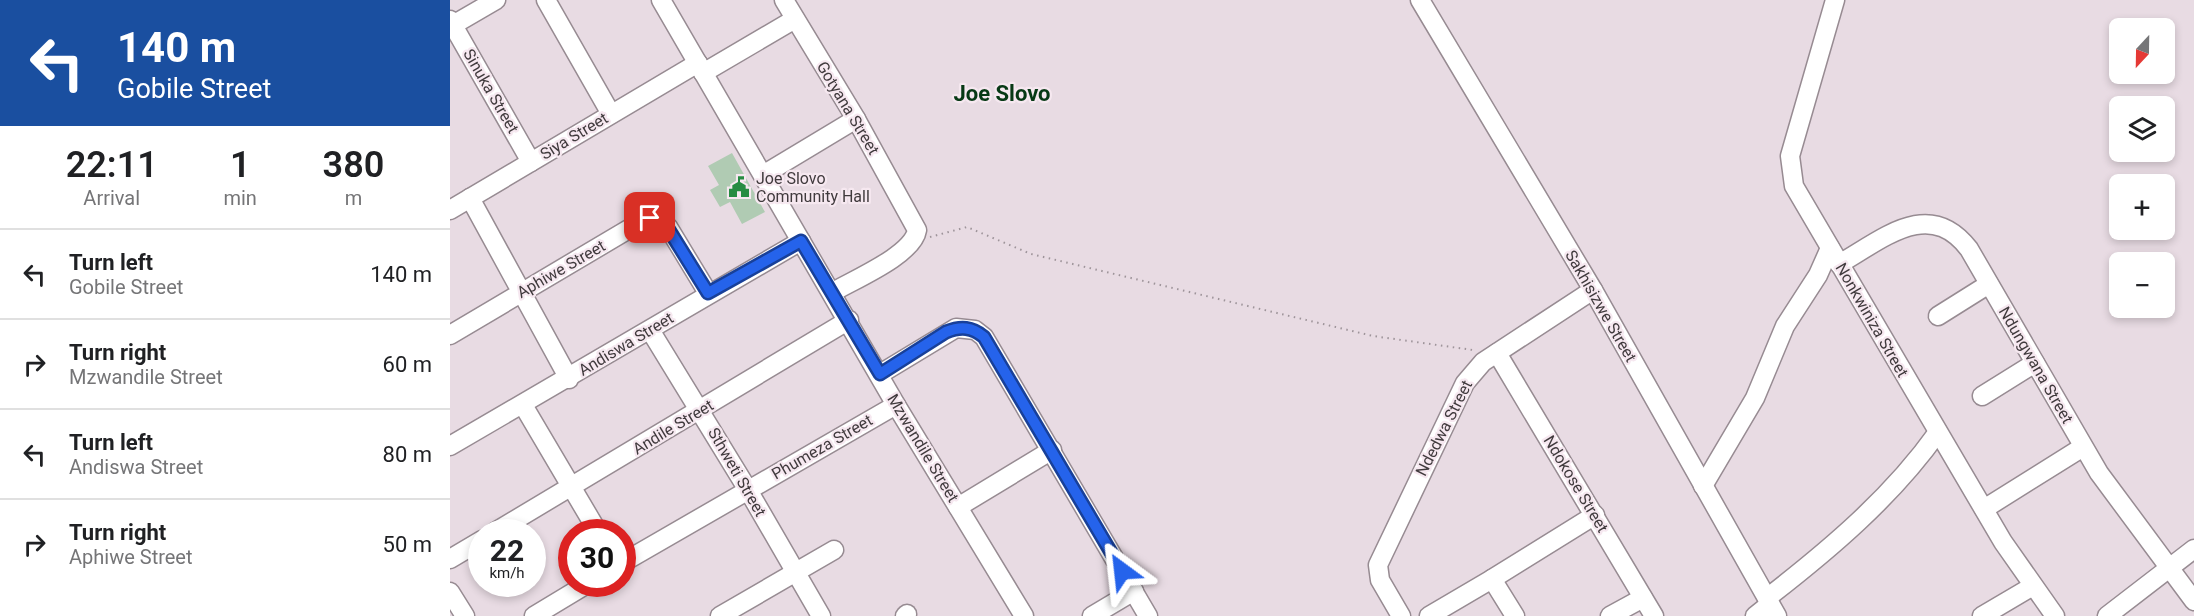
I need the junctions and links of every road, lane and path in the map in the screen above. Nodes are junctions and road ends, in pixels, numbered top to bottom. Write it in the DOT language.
graph roads {
  1 [pos="496,0"];
  2 [pos="546,0"];
  3 [pos="661,0"];
  4 [pos="784,0"];
  5 [pos="1420,0"];
  6 [pos="1835,0"];
  7 [pos="795,19"];
  8 [pos="451,22"];
  9 [pos="701,68"];
  10 [pos="611,114"];
  11 [pos="856,119"];
  12 [pos="531,162"];
  13 [pos="764,175"];
  14 [pos="470,198"];
  15 [pos="450,210"];
  16 [pos="915,239"];
  17 [pos="801,241"];
  18 [pos="1830,248"];
  19 [pos="1839,264"];
  20 [pos="1989,284"];
  21 [pos="1593,290"];
  22 [pos="520,292"];
  23 [pos="833,292"];
  24 [pos="708,293"];
  25 [pos="1938,316"];
  26 [pos="849,320"];
  27 [pos="650,330"];
  28 [pos="450,335"];
  29 [pos="1473,350"];
  30 [pos="1497,353"];
  31 [pos="2035,363"];
  32 [pos="880,374"];
  33 [pos="569,379"];
  34 [pos="1982,396"];
  35 [pos="524,405"];
  36 [pos="896,405"];
  37 [pos="700,410"];
  38 [pos="1938,432"];
  39 [pos="450,446"];
  40 [pos="2083,447"];
  41 [pos="1052,450"];
  42 [pos="1703,486"];
  43 [pos="571,488"];
  44 [pos="748,490"];
  45 [pos="958,507"];
  46 [pos="1984,509"];
  47 [pos="1595,515"];
  48 [pos="517,519"];
  49 [pos="590,519"];
  50 [pos="468,548"];
  51 [pos="2194,549"];
  52 [pos="834,550"];
  53 [pos="636,555"];
  54 [pos="450,559"];
  55 [pos="2169,569"];
  56 [pos="795,572"];
  57 [pos="1492,579"];
  58 [pos="2033,586"];
  59 [pos="1134,591"];
  60 [pos="450,592"];
  61 [pos="565,597"];
  62 [pos="1643,598"];
  63 [pos="2194,600"];
  64 [pos="1771,606"];
  65 [pos="465,616"];
  66 [pos="534,616"];
  67 [pos="720,616"];
  68 [pos="821,616"];
  69 [pos="1024,616"];
  70 [pos="1092,616"];
  71 [pos="1148,616"];
  72 [pos="1401,616"];
  73 [pos="1428,616"];
  74 [pos="1515,616"];
  75 [pos="1610,616"];
  76 [pos="1654,616"];
  77 [pos="1755,616"];
  78 [pos="1982,616"];
  79 [pos="2055,616"];
  80 [pos="2107,616"];
  1 -- 8 [label="street"];
  2 -- 10 [label="street"];
  3 -- 9 [label="street, Mzwandile Street"];
  4 -- 7 [label="street, Gotyana Street"];
  5 -- 21 [label="street, Sakhisizwe Street"];
  6 -- 18 [label="street, Nonkwiniza Street"];
  7 -- 9 [label="street, Siya Street"];
  7 -- 11 [label="street, Gotyana Street"];
  8 -- 12 [label="street, Sinuka Street"];
  9 -- 10 [label="street, Siya Street"];
  9 -- 13 [label="street, Mzwandile Street"];
  10 -- 12 [label="street, Siya Street"];
  11 -- 13 [label="street"];
  11 -- 16 [label="street, Gotyana Street"];
  12 -- 14 [label="street, Siya Street"];
  13 -- 17 [label="street, Mzwandile Street"];
  14 -- 15 [label="street, Siya Street"];
  14 -- 22 [label="street"];
  16 -- 23 [label="street"];
  16 -- 29 [label="path"];
  17 -- 23 [label="street, Mzwandile Street"];
  17 -- 24 [label="street, Andiswa Street"];
  18 -- 19 [label="street, Nonkwiniza Street"];
  18 -- 42 [label="street"];
  19 -- 20 [label="street, Ndungwana Street"];
  19 -- 38 [label="street, Nonkwiniza Street"];
  20 -- 25 [label="street"];
  20 -- 31 [label="street, Ndungwana Street"];
  21 -- 30 [label="street, Ndedwa Street"];
  21 -- 42 [label="street, Sakhisizwe Street"];
  22 -- 24 [label="street, Aphiwe Street"];
  22 -- 28 [label="street, Aphiwe Street"];
  22 -- 33 [label="street"];
  23 -- 26 [label="street, Mzwandile Street"];
  24 -- 27 [label="street, Andiswa Street"];
  26 -- 32 [label="street, Mzwandile Street"];
  26 -- 37 [label="street, Andile Street"];
  27 -- 33 [label="street, Andiswa Street"];
  27 -- 37 [label="street, Sthweti Street"];
  30 -- 47 [label="street, Ndokose Street"];
  30 -- 72 [label="street, Ndedwa Street"];
  31 -- 34 [label="street"];
  31 -- 40 [label="street, Ndungwana Street"];
  32 -- 36 [label="street, Mzwandile Street"];
  32 -- 41 [label="street"];
  33 -- 35 [label="street, Andiswa Street"];
  35 -- 39 [label="street, Andiswa Street"];
  35 -- 43 [label="street"];
  36 -- 44 [label="street, Phumeza Street"];
  36 -- 45 [label="street, Mzwandile Street"];
  37 -- 43 [label="street, Andile Street"];
  37 -- 44 [label="street, Sthweti Street"];
  38 -- 46 [label="street, Nonkwiniza Street"];
  38 -- 64 [label="street"];
  40 -- 46 [label="street"];
  40 -- 55 [label="street, Ndungwana Street"];
  41 -- 45 [label="street"];
  41 -- 59 [label="street"];
  42 -- 64 [label="street, Sakhisizwe Street"];
  43 -- 48 [label="street, Andile Street"];
  43 -- 49 [label="street"];
  44 -- 53 [label="street, Phumeza Street"];
  44 -- 56 [label="street, Sthweti Street"];
  45 -- 69 [label="street, Mzwandile Street"];
  46 -- 58 [label="street, Nonkwiniza Street"];
  47 -- 57 [label="street"];
  47 -- 62 [label="street, Ndokose Street"];
  50 -- 54 [label="street"];
  51 -- 55 [label="street"];
  52 -- 56 [label="street"];
  55 -- 63 [label="street, Ndungwana Street"];
  55 -- 80 [label="street"];
  56 -- 67 [label="street"];
  56 -- 68 [label="street, Sthweti Street"];
  57 -- 73 [label="street"];
  57 -- 74 [label="street"];
  58 -- 78 [label="street"];
  58 -- 79 [label="street, Nonkwiniza Street"];
  59 -- 70 [label="street"];
  59 -- 71 [label="street"];
  60 -- 65 [label="street"];
  61 -- 66 [label="street"];
  62 -- 75 [label="street"];
  62 -- 76 [label="street, Ndokose Street"];
  64 -- 77 [label="street"];
}
